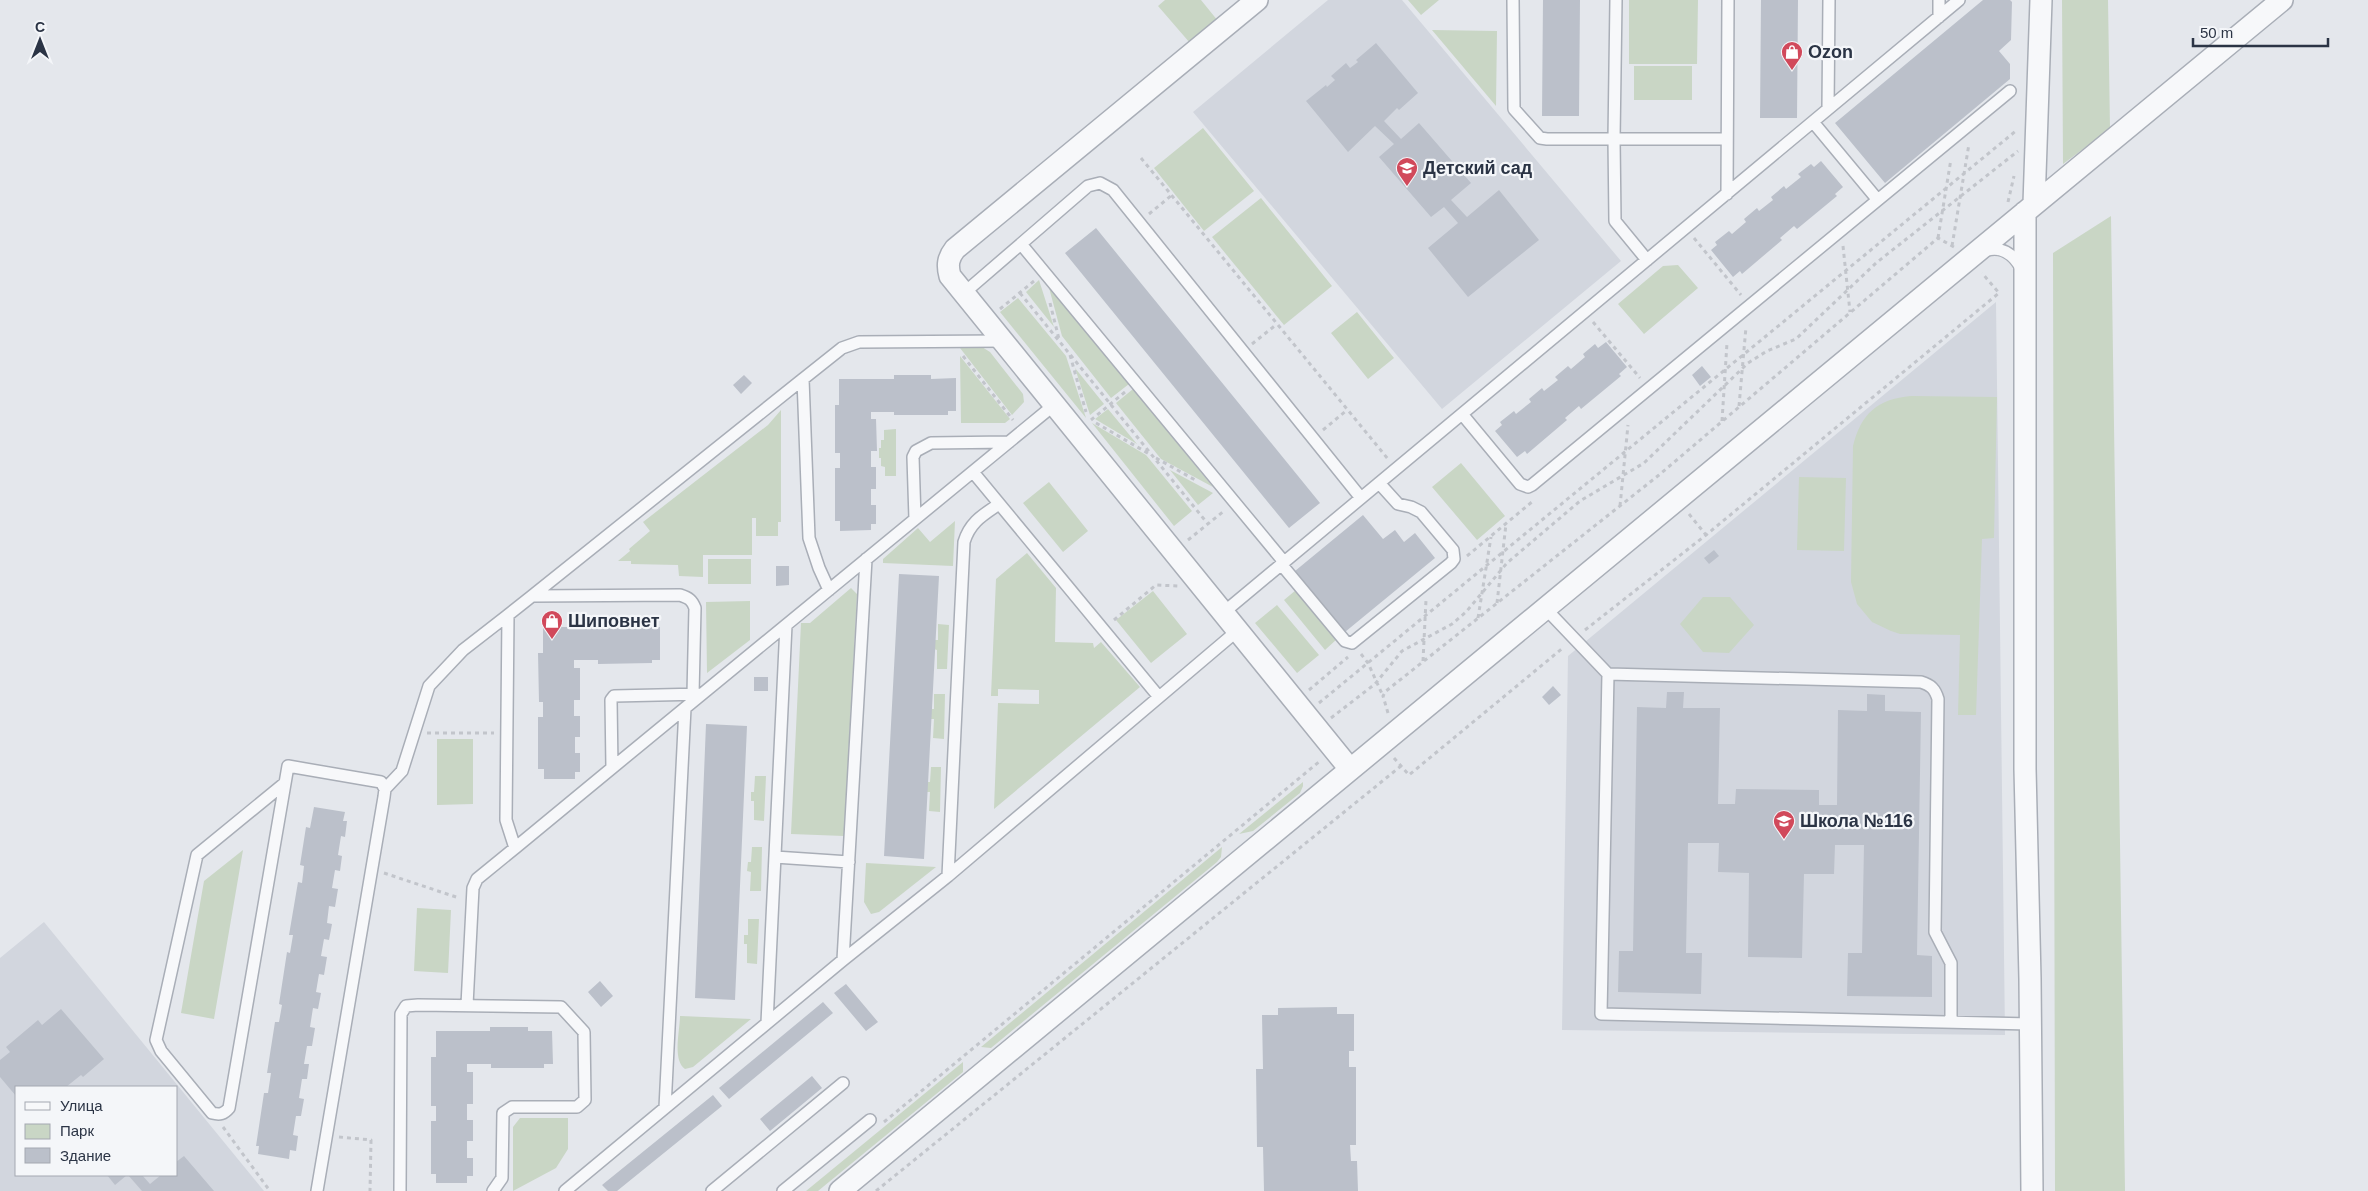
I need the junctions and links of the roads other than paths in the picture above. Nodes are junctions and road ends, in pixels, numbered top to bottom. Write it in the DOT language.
graph roads {
  1 [pos="1258,0"];
  2 [pos="1513,0"];
  3 [pos="1616,0"];
  4 [pos="1728,0"];
  5 [pos="1829,0"];
  6 [pos="1939,0"];
  7 [pos="1959,0"];
  8 [pos="2041,0"];
  9 [pos="2282,0"];
  10 [pos="1939,17"];
  11 [pos="2010,91"];
  12 [pos="1828,109"];
  13 [pos="1813,122"];
  14 [pos="1614,139"];
  15 [pos="1727,139"];
  16 [pos="1727,194"];
  17 [pos="1877,199"];
  18 [pos="2022,207"];
  19 [pos="1021,244"];
  20 [pos="1965,255"];
  21 [pos="1647,260"];
  22 [pos="2025,276"];
  23 [pos="964,293"];
  24 [pos="1003,341"];
  25 [pos="803,379"];
  26 [pos="1054,405"];
  27 [pos="1462,414"];
  28 [pos="1009,442"];
  29 [pos="973,472"];
  30 [pos="1379,483"];
  31 [pos="1361,498"];
  32 [pos="999,504"];
  33 [pos="915,519"];
  34 [pos="866,559"];
  35 [pos="1282,563"];
  36 [pos="829,590"];
  37 [pos="532,596"];
  38 [pos="1545,608"];
  39 [pos="1223,613"];
  40 [pos="508,615"];
  41 [pos="786,625"];
  42 [pos="1237,631"];
  43 [pos="1608,674"];
  44 [pos="698,694"];
  45 [pos="1158,697"];
  46 [pos="685,708"];
  47 [pos="612,768"];
  48 [pos="1350,769"];
  49 [pos="285,783"];
  50 [pos="385,789"];
  51 [pos="514,848"];
  52 [pos="775,857"];
  53 [pos="849,862"];
  54 [pos="948,876"];
  55 [pos="843,960"];
  56 [pos="468,1005"];
  57 [pos="1951,1022"];
  58 [pos="767,1023"];
  59 [pos="2030,1024"];
  60 [pos="843,1083"];
  61 [pos="664,1108"];
  62 [pos="873,1124"];
  63 [pos="317,1191"];
  64 [pos="400,1191"];
  65 [pos="493,1191"];
  66 [pos="565,1191"];
  67 [pos="712,1191"];
  68 [pos="783,1191"];
  69 [pos="840,1191"];
  70 [pos="2032,1191"];
  1 -- 23 [label="street"];
  2 -- 14 [label="lane"];
  3 -- 14 [label="lane"];
  4 -- 15 [label="lane"];
  5 -- 12 [label="lane"];
  6 -- 10 [label="lane"];
  7 -- 10 [label="lane"];
  8 -- 18 [label="street"];
  9 -- 18 [label="street"];
  10 -- 12 [label="lane"];
  11 -- 17 [label="lane"];
  12 -- 13 [label="lane"];
  13 -- 16 [label="lane"];
  13 -- 17 [label="lane"];
  14 -- 15 [label="lane"];
  14 -- 21 [label="lane"];
  15 -- 16 [label="lane"];
  16 -- 21 [label="lane"];
  17 -- 27 [label="lane"];
  18 -- 20 [label="street"];
  18 -- 22 [label="street"];
  19 -- 23 [label="lane"];
  19 -- 31 [label="lane"];
  19 -- 35 [label="lane"];
  20 -- 22 [label="lane"];
  20 -- 38 [label="street"];
  21 -- 27 [label="lane"];
  22 -- 59 [label="street"];
  23 -- 24 [label="street"];
  24 -- 25 [label="lane"];
  24 -- 26 [label="street"];
  25 -- 36 [label="lane"];
  25 -- 37 [label="lane"];
  26 -- 28 [label="lane"];
  26 -- 39 [label="street"];
  27 -- 30 [label="lane"];
  28 -- 29 [label="lane"];
  28 -- 33 [label="lane"];
  29 -- 32 [label="lane"];
  29 -- 33 [label="lane"];
  30 -- 31 [label="lane"];
  30 -- 35 [label="lane"];
  31 -- 35 [label="lane"];
  32 -- 45 [label="lane"];
  32 -- 54 [label="lane"];
  33 -- 34 [label="lane"];
  34 -- 36 [label="lane"];
  34 -- 53 [label="lane"];
  35 -- 39 [label="lane"];
  36 -- 41 [label="lane"];
  37 -- 40 [label="lane"];
  37 -- 44 [label="lane"];
  38 -- 43 [label="lane"];
  38 -- 48 [label="street"];
  39 -- 42 [label="street"];
  40 -- 50 [label="lane"];
  40 -- 51 [label="lane"];
  41 -- 44 [label="lane"];
  41 -- 52 [label="lane"];
  42 -- 45 [label="lane"];
  42 -- 48 [label="street"];
  43 -- 57 [label="lane"];
  43 -- 57 [label="lane"];
  44 -- 46 [label="lane"];
  44 -- 47 [label="lane"];
  45 -- 54 [label="lane"];
  46 -- 47 [label="lane"];
  46 -- 61 [label="lane"];
  47 -- 51 [label="lane"];
  48 -- 69 [label="street"];
  49 -- 49 [label="lane"];
  49 -- 50 [label="lane"];
  50 -- 63 [label="lane"];
  51 -- 56 [label="lane"];
  52 -- 53 [label="lane"];
  52 -- 58 [label="lane"];
  53 -- 55 [label="lane"];
  54 -- 55 [label="lane"];
  55 -- 58 [label="lane"];
  56 -- 64 [label="lane"];
  56 -- 65 [label="lane"];
  57 -- 59 [label="lane"];
  58 -- 61 [label="lane"];
  59 -- 70 [label="street"];
  60 -- 67 [label="lane"];
  61 -- 66 [label="lane"];
  62 -- 68 [label="lane"];
}
